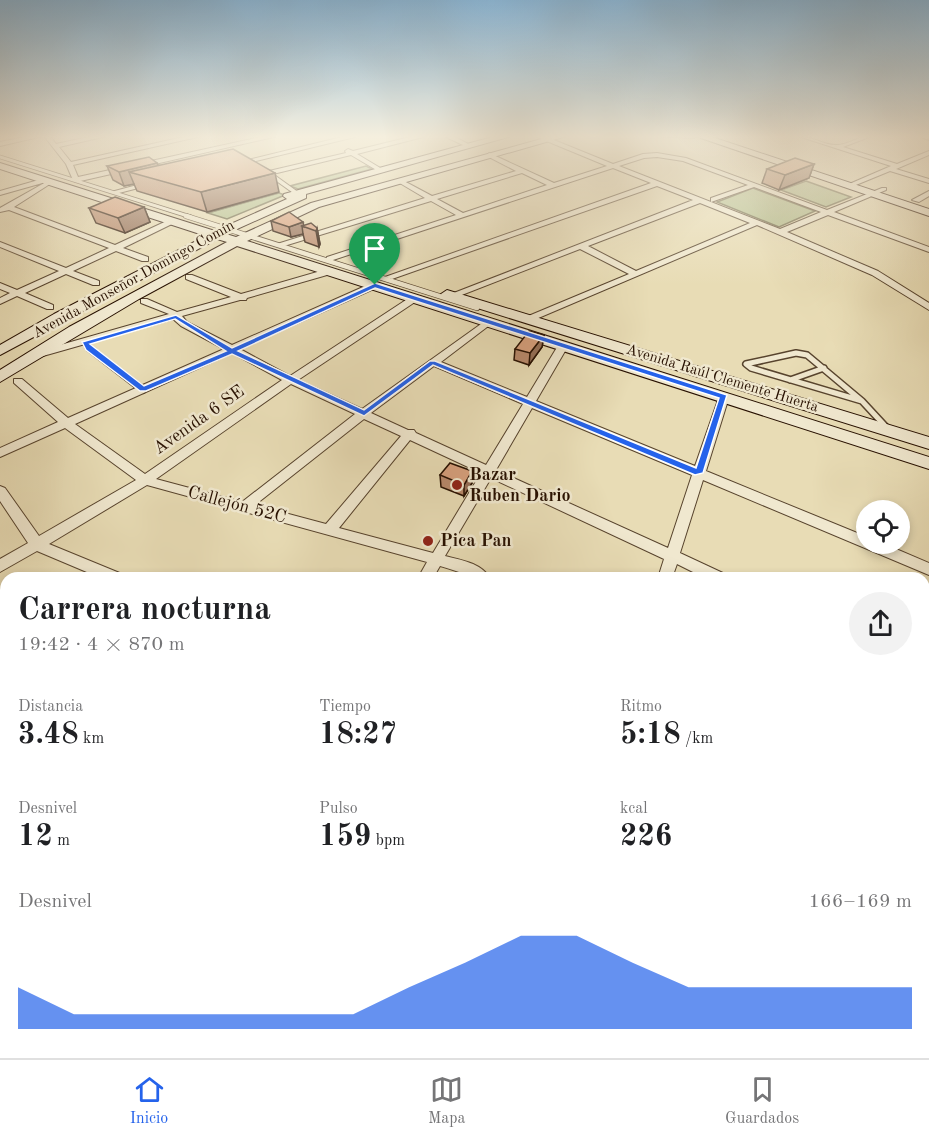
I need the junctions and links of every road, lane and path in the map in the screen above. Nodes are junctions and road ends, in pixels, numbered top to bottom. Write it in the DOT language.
graph roads {
  1 [pos="30,185"];
  2 [pos="40,185"];
  3 [pos="61,185"];
  4 [pos="88,185"];
  5 [pos="93,185"];
  6 [pos="145,185"];
  7 [pos="285,185"];
  8 [pos="330,185"];
  9 [pos="337,185"];
  10 [pos="369,185"];
  11 [pos="385,185"];
  12 [pos="408,185"];
  13 [pos="473,185"];
  14 [pos="651,185"];
  15 [pos="664,185"];
  16 [pos="747,185"];
  17 [pos="762,185"];
  18 [pos="872,185"];
  19 [pos="554,186"];
  20 [pos="849,186"];
  21 [pos="884,189"];
  22 [pos="115,192"];
  23 [pos="0,193"];
  24 [pos="296,193"];
  25 [pos="929,193"];
  26 [pos="871,194"];
  27 [pos="430,198"];
  28 [pos="700,200"];
  29 [pos="714,200"];
  30 [pos="916,200"];
  31 [pos="929,204"];
  32 [pos="4,209"];
  33 [pos="828,212"];
  34 [pos="929,213"];
  35 [pos="461,215"];
  36 [pos="174,221"];
  37 [pos="756,223"];
  38 [pos="780,232"];
  39 [pos="230,233"];
  40 [pos="281,243"];
  41 [pos="0,244"];
  42 [pos="581,246"];
  43 [pos="117,248"];
  44 [pos="929,250"];
  45 [pos="145,259"];
  46 [pos="331,265"];
  47 [pos="66,271"];
  48 [pos="636,274"];
  49 [pos="189,277"];
  50 [pos="389,277"];
  51 [pos="96,283"];
  52 [pos="375,285"];
  53 [pos="0,286"];
  54 [pos="18,293"];
  55 [pos="451,296"];
  56 [pos="243,298"];
  57 [pos="415,298"];
  58 [pos="0,301"];
  59 [pos="144,301"];
  60 [pos="929,307"];
  61 [pos="50,308"];
  62 [pos="97,312"];
  63 [pos="176,317"];
  64 [pos="529,319"];
  65 [pos="488,322"];
  66 [pos="74,330"];
  67 [pos="8,338"];
  68 [pos="86,342"];
  69 [pos="563,346"];
  70 [pos="0,351"];
  71 [pos="232,351"];
  72 [pos="33,356"];
  73 [pos="0,362"];
  74 [pos="433,362"];
  75 [pos="824,368"];
  76 [pos="0,377"];
  77 [pos="290,380"];
  78 [pos="790,380"];
  79 [pos="18,381"];
  80 [pos="143,390"];
  81 [pos="724,397"];
  82 [pos="529,401"];
  83 [pos="862,401"];
  84 [pos="364,413"];
  85 [pos="66,423"];
  86 [pos="888,430"];
  87 [pos="410,433"];
  88 [pos="929,445"];
  89 [pos="0,453"];
  90 [pos="929,463"];
  91 [pos="488,470"];
  92 [pos="699,473"];
  93 [pos="145,480"];
  94 [pos="0,491"];
  95 [pos="243,507"];
  96 [pos="329,530"];
  97 [pos="856,538"];
  98 [pos="36,545"];
  99 [pos="893,554"];
  100 [pos="672,555"];
  101 [pos="435,560"];
  102 [pos="0,566"];
  103 [pos="929,569"];
  104 [pos="102,572"];
  105 [pos="428,572"];
  106 [pos="474,572"];
  107 [pos="667,572"];
  108 [pos="707,572"];
  1 -- 23 [label="street"];
  2 -- 32 [label="street"];
  3 -- 36 [label="main road, Avenida Raúl Clemente Huerta"];
  4 -- 39 [label="lane"];
  5 -- 22 [label="main road, Avenida Raúl Clemente Huerta"];
  6 -- 22 [label="street"];
  7 -- 24 [label="street"];
  8 -- 24 [label="main road, Avenida Monseñor Domingo Comín"];
  9 -- 39 [label="main road, Avenida Monseñor Domingo Comín"];
  10 -- 39 [label="main road, Avenida Monseñor Domingo Comín"];
  11 -- 39 [label="main road, Avenida Monseñor Domingo Comín"];
  12 -- 27 [label="street"];
  13 -- 27 [label="street"];
  14 -- 50 [label="street"];
  15 -- 28 [label="street"];
  16 -- 29 [label="street"];
  17 -- 33 [label="street"];
  18 -- 21 [label="main road"];
  19 -- 35 [label="street"];
  20 -- 26 [label="main road"];
  21 -- 26 [label="street"];
  21 -- 30 [label="main road"];
  22 -- 39 [label="main road, Avenida Raúl Clemente Huerta"];
  24 -- 39 [label="main road, Avenida Monseñor Domingo Comín"];
  25 -- 30 [label="street"];
  26 -- 33 [label="street"];
  26 -- 34 [label="main road"];
  27 -- 35 [label="street"];
  27 -- 40 [label="street"];
  28 -- 37 [label="street"];
  28 -- 42 [label="street"];
  30 -- 31 [label="main road"];
  32 -- 43 [label="street"];
  33 -- 38 [label="street"];
  33 -- 44 [label="street"];
  35 -- 46 [label="street"];
  36 -- 39 [label="main road, Avenida Raúl Clemente Huerta"];
  36 -- 43 [label="street"];
  37 -- 38 [label="street"];
  37 -- 48 [label="street"];
  38 -- 60 [label="street"];
  39 -- 40 [label="main road, Avenida Raúl Clemente Huerta"];
  39 -- 46 [label="main road, Avenida Raúl Clemente Huerta"];
  39 -- 62 [label="main road, Avenida Monseñor Domingo Comín"];
  39 -- 67 [label="main road, Avenida Monseñor Domingo Comín"];
  39 -- 88 [label="lane"];
  40 -- 46 [label="main road, Avenida Raúl Clemente Huerta"];
  41 -- 47 [label="street"];
  42 -- 48 [label="street"];
  42 -- 55 [label="street"];
  43 -- 45 [label="street"];
  43 -- 47 [label="street"];
  46 -- 50 [label="main road, Avenida Raúl Clemente Huerta"];
  46 -- 52 [label="main road, Avenida Raúl Clemente Huerta"];
  46 -- 56 [label="street"];
  47 -- 51 [label="street"];
  47 -- 54 [label="street"];
  48 -- 64 [label="street"];
  49 -- 56 [label="street"];
  50 -- 55 [label="main road, Avenida Raúl Clemente Huerta"];
  52 -- 57 [label="main road, Avenida Raúl Clemente Huerta"];
  52 -- 71 [label="street"];
  53 -- 54 [label="street"];
  54 -- 58 [label="street"];
  54 -- 61 [label="street"];
  55 -- 64 [label="main road, Avenida Raúl Clemente Huerta"];
  56 -- 63 [label="street"];
  57 -- 65 [label="main road, Avenida Raúl Clemente Huerta"];
  57 -- 77 [label="street, Avenida 6 SE"];
  59 -- 63 [label="street"];
  62 -- 66 [label="main road, Avenida Monseñor Domingo Comín"];
  62 -- 73 [label="main road, Avenida Monseñor Domingo Comín"];
  63 -- 68 [label="street"];
  63 -- 71 [label="street"];
  64 -- 86 [label="main road, Avenida Raúl Clemente Huerta"];
  65 -- 69 [label="main road, Avenida Raúl Clemente Huerta"];
  65 -- 74 [label="street"];
  66 -- 68 [label="street"];
  66 -- 72 [label="main road, Avenida Monseñor Domingo Comín"];
  67 -- 70 [label="main road, Avenida Monseñor Domingo Comín"];
  68 -- 72 [label="street"];
  68 -- 80 [label="lane"];
  69 -- 81 [label="main road, Avenida Raúl Clemente Huerta"];
  69 -- 82 [label="street"];
  71 -- 77 [label="street"];
  71 -- 80 [label="street"];
  72 -- 76 [label="main road, Avenida Monseñor Domingo Comín"];
  74 -- 82 [label="street"];
  74 -- 84 [label="street"];
  75 -- 78 [label="lane"];
  75 -- 78 [label="lane"];
  75 -- 83 [label="lane"];
  77 -- 84 [label="street"];
  77 -- 93 [label="street, Avenida 6 SE"];
  78 -- 83 [label="lane"];
  79 -- 85 [label="street, Callejón 52C"];
  80 -- 85 [label="street"];
  81 -- 90 [label="main road, Avenida Raúl Clemente Huerta"];
  81 -- 92 [label="street"];
  82 -- 91 [label="street"];
  82 -- 92 [label="street"];
  83 -- 86 [label="lane"];
  84 -- 87 [label="street"];
  84 -- 95 [label="street"];
  85 -- 89 [label="street"];
  85 -- 93 [label="street, Callejón 52C"];
  86 -- 88 [label="main road, Avenida Raúl Clemente Huerta"];
  87 -- 91 [label="street"];
  87 -- 96 [label="street"];
  91 -- 100 [label="street"];
  91 -- 101 [label="street"];
  92 -- 97 [label="street"];
  92 -- 100 [label="street"];
  93 -- 95 [label="street, Callejón 52C"];
  93 -- 98 [label="street, Avenida 6 SE"];
  94 -- 98 [label="street"];
  95 -- 96 [label="street, Callejón 52C"];
  96 -- 101 [label="street, Callejón 52C"];
  98 -- 102 [label="street, Avenida 6 SE"];
  98 -- 104 [label="street"];
  99 -- 103 [label="street"];
  100 -- 107 [label="street"];
  100 -- 108 [label="street"];
  101 -- 105 [label="street"];
  101 -- 106 [label="street, Callejón 52C"];
}
